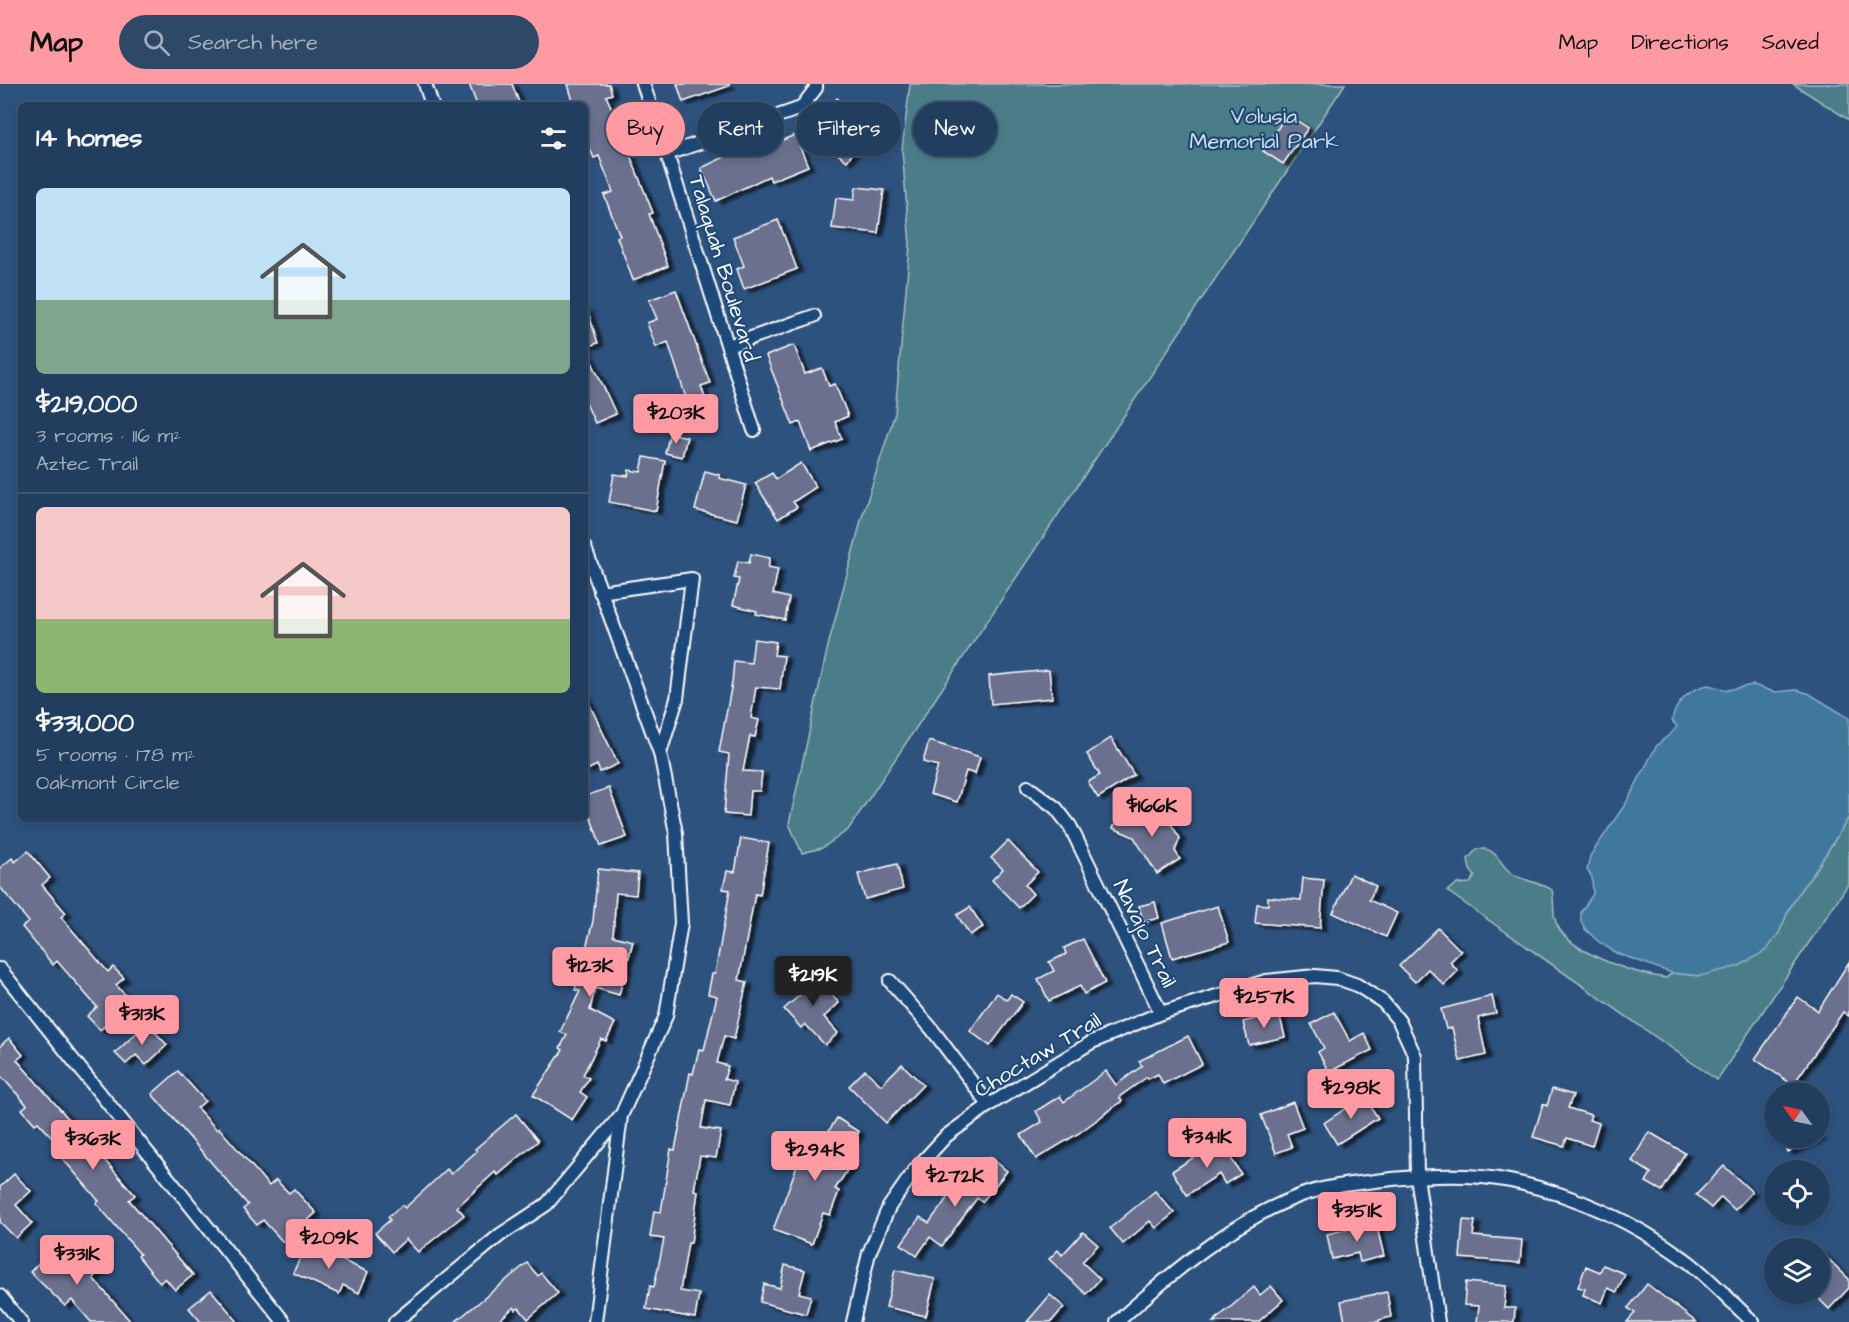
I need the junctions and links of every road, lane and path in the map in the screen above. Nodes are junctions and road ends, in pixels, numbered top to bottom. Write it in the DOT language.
graph roads {
  1 [pos="425,84"];
  2 [pos="643,84"];
  3 [pos="816,84"];
  4 [pos="431,102"];
  5 [pos="649,102"];
  6 [pos="685,148"];
  7 [pos="669,156"];
  8 [pos="814,316"];
  9 [pos="728,346"];
  10 [pos="754,430"];
  11 [pos="588,557"];
  12 [pos="600,592"];
  13 [pos="660,753"];
  14 [pos="1028,787"];
  15 [pos="0,969"];
  16 [pos="890,981"];
  17 [pos="1161,1013"];
  18 [pos="989,1105"];
  19 [pos="621,1116"];
  20 [pos="1417,1176"];
  21 [pos="0,1296"];
  22 [pos="21,1322"];
  23 [pos="284,1322"];
  24 [pos="395,1322"];
  25 [pos="596,1322"];
  26 [pos="853,1322"];
  27 [pos="1117,1322"];
  28 [pos="1438,1322"];
  29 [pos="1753,1322"];
  1 -- 4 [label="street"];
  2 -- 5 [label="street, Talaquah Boulevard"];
  3 -- 6 [label="street"];
  7 -- 9 [label="street, Talaquah Boulevard"];
  8 -- 9 [label="street"];
  9 -- 10 [label="street, Talaquah Boulevard"];
  11 -- 12 [label="street"];
  12 -- 13 [label="street"];
  12 -- 13 [label="street"];
  13 -- 19 [label="street"];
  14 -- 17 [label="street, Navajo Trail"];
  15 -- 23 [label="street"];
  16 -- 18 [label="street"];
  17 -- 18 [label="street, Choctaw Trail"];
  17 -- 20 [label="street, Choctaw Trail"];
  18 -- 26 [label="street, Choctaw Trail"];
  19 -- 24 [label="street"];
  19 -- 25 [label="street"];
  20 -- 27 [label="street"];
  20 -- 28 [label="street, Choctaw Trail"];
  20 -- 29 [label="street"];
  21 -- 22 [label="street"];
}
